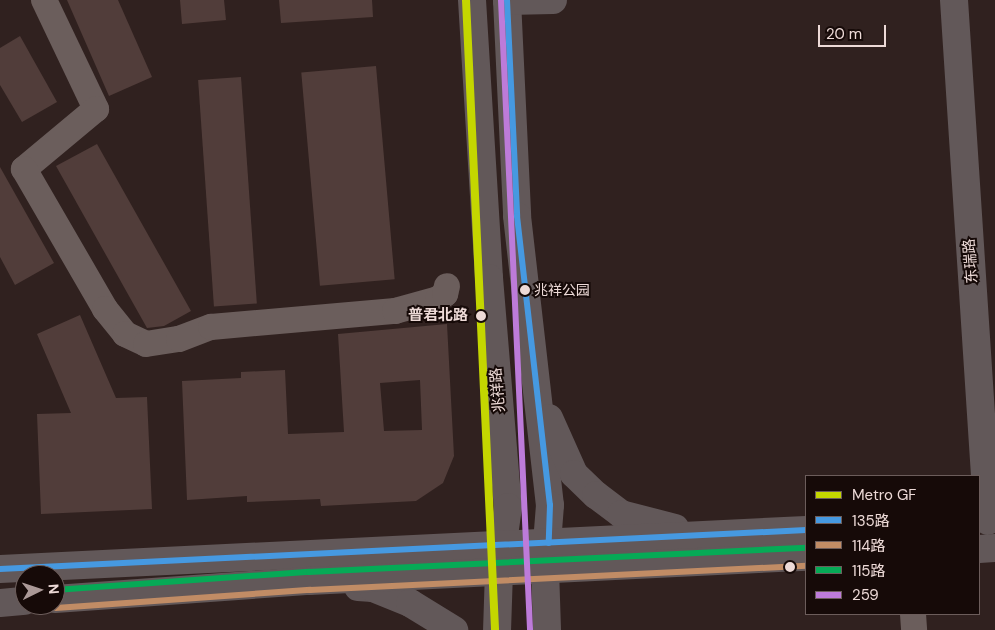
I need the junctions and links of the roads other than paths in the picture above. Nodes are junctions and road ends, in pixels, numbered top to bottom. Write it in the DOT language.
graph roads {
  1 [pos="44,0"];
  2 [pos="472,0"];
  3 [pos="506,0"];
  4 [pos="553,0"];
  5 [pos="954,0"];
  6 [pos="447,286"];
  7 [pos="534,368"];
  8 [pos="987,521"];
  9 [pos="805,530"];
  10 [pos="718,535"];
  11 [pos="995,548"];
  12 [pos="980,549"];
  13 [pos="547,556"];
  14 [pos="805,557"];
  15 [pos="502,558"];
  16 [pos="0,569"];
  17 [pos="309,581"];
  18 [pos="65,598"];
  19 [pos="15,602"];
  20 [pos="0,603"];
  21 [pos="913,615"];
  22 [pos="454,630"];
  23 [pos="497,630"];
  24 [pos="547,630"];
  25 [pos="914,630"];
  1 -- 6 [label="street"];
  2 -- 15 [label="main road, 兆祥路"];
  3 -- 4 [label="main road"];
  3 -- 7 [label="main road"];
  5 -- 8 [label="main road, 东瑞路"];
  7 -- 10 [label="main road"];
  7 -- 13 [label="main road"];
  9 -- 10 [label="main road"];
  10 -- 13 [label="main road"];
  11 -- 12 [label="main road"];
  13 -- 14 [label="main road"];
  13 -- 15 [label="main road"];
  13 -- 24 [label="main road"];
  15 -- 16 [label="main road"];
  15 -- 17 [label="main road"];
  15 -- 23 [label="main road, 兆祥路"];
  17 -- 18 [label="main road"];
  17 -- 22 [label="main road"];
  19 -- 20 [label="main road"];
  21 -- 25 [label="street"];
}
